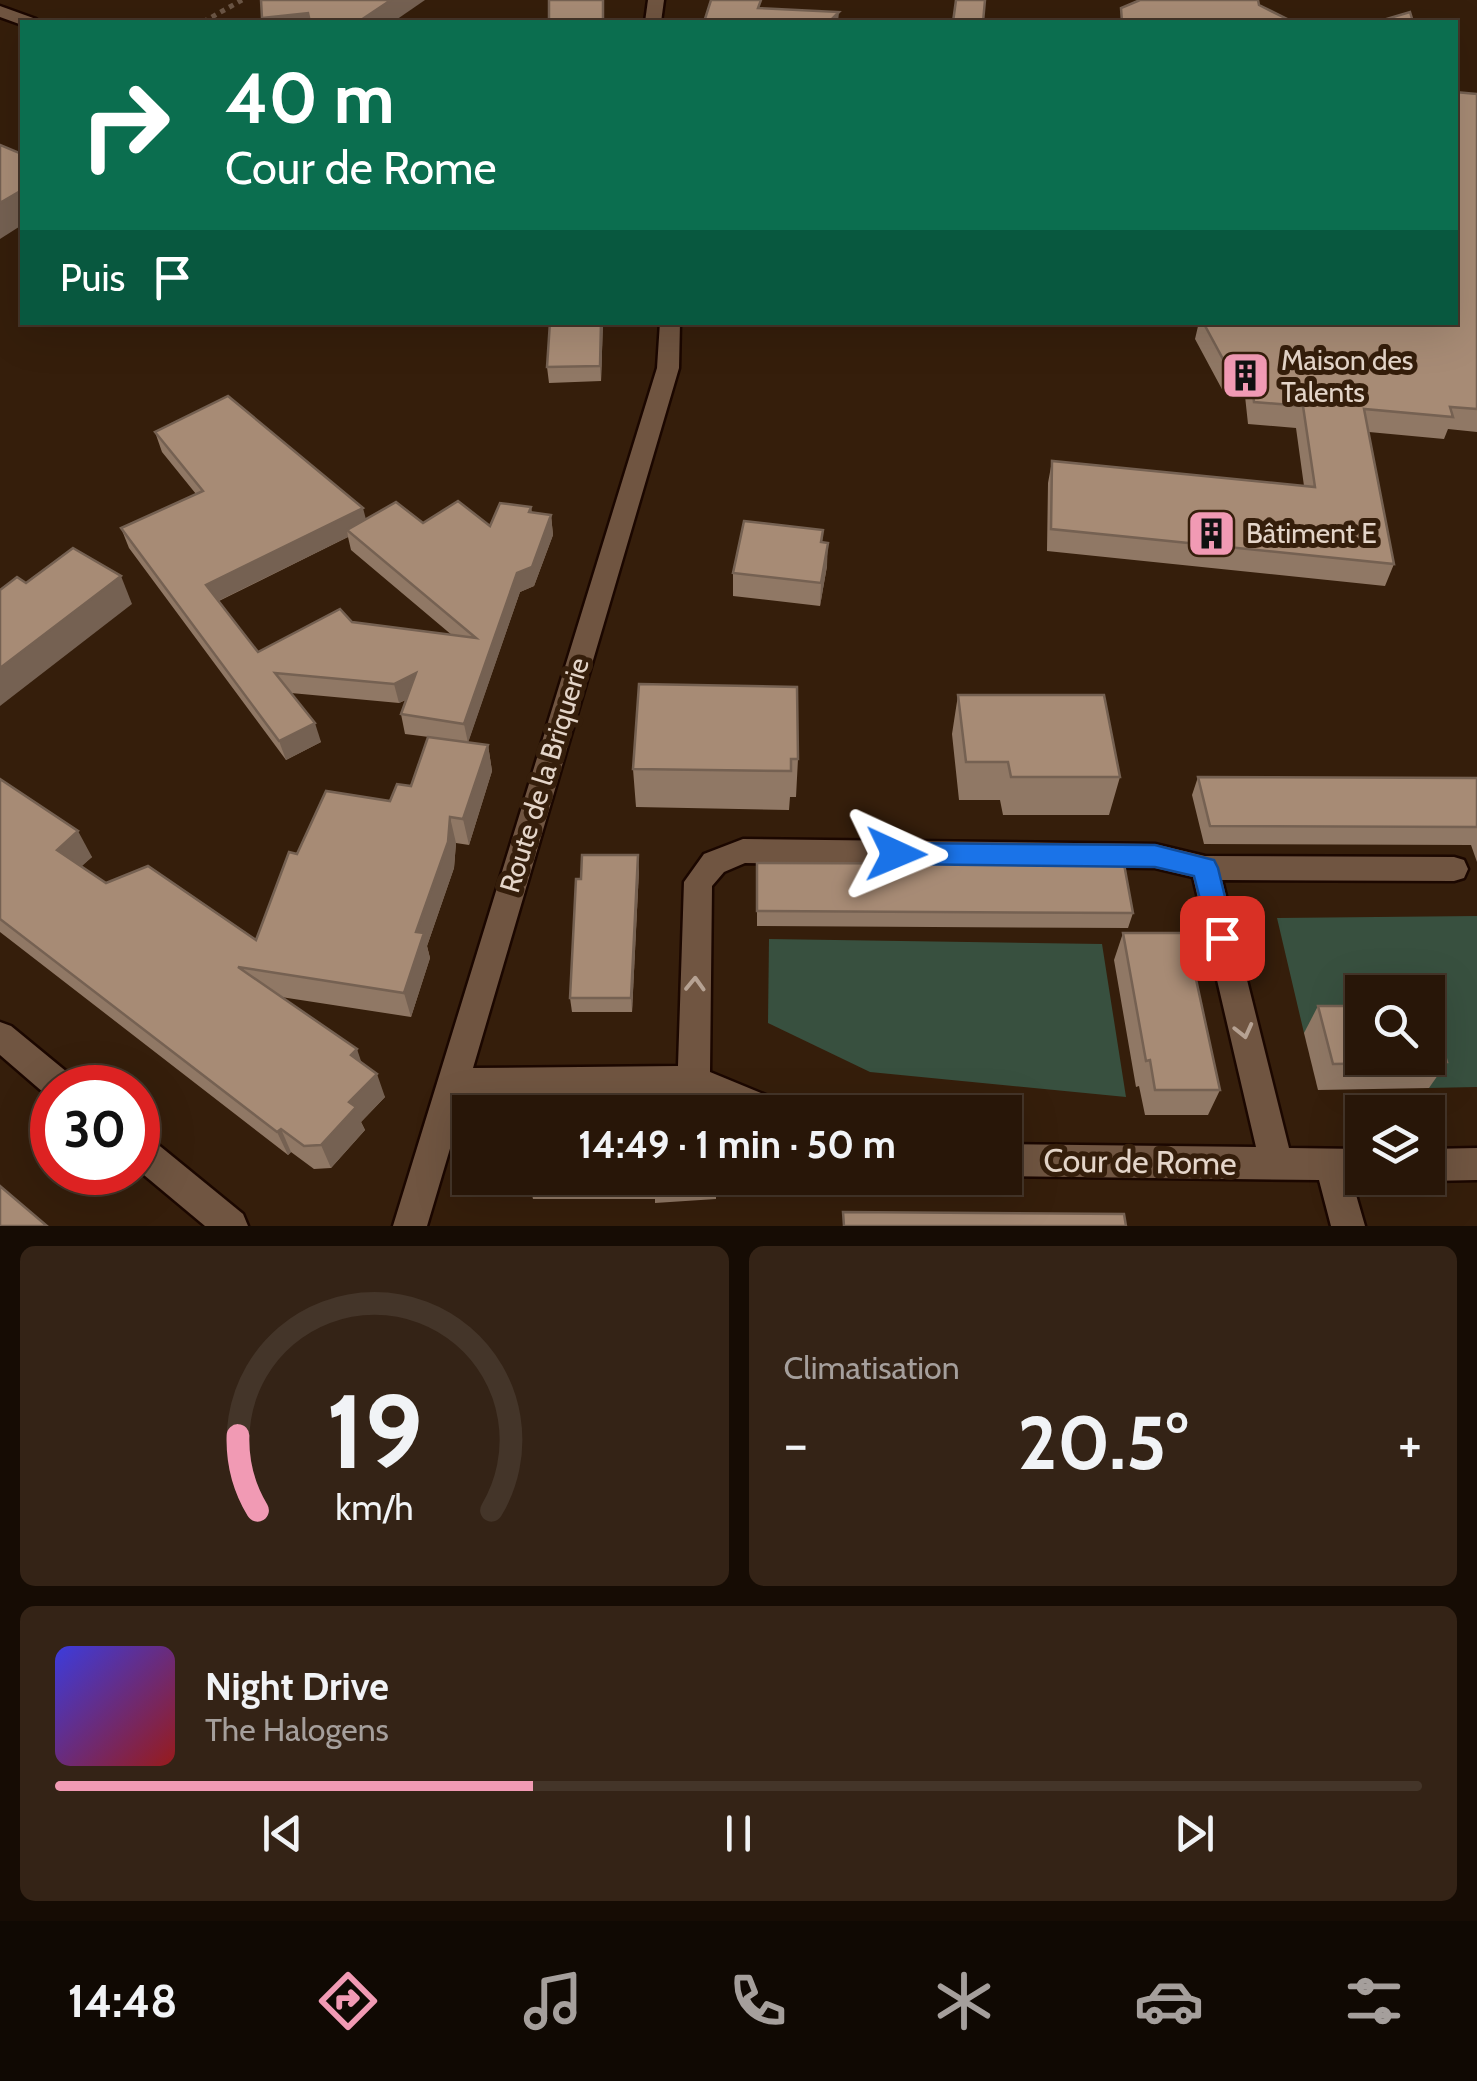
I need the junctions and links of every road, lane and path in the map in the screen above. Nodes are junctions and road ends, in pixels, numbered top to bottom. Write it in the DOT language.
graph roads {
  1 [pos="242,0"];
  2 [pos="0,12"];
  3 [pos="24,20"];
  4 [pos="207,20"];
  5 [pos="670,325"];
  6 [pos="1205,868"];
  7 [pos="1454,869"];
  8 [pos="0,1036"];
  9 [pos="35,1065"];
  10 [pos="694,1081"];
  11 [pos="450,1083"];
  12 [pos="728,1095"];
  13 [pos="1022,1160"];
  14 [pos="1276,1164"];
  15 [pos="1477,1164"];
  16 [pos="1345,1165"];
  17 [pos="1445,1165"];
  18 [pos="160,1168"];
  19 [pos="1347,1195"];
  20 [pos="230,1226"];
  21 [pos="410,1226"];
  22 [pos="1348,1226"];
  1 -- 4 [label="path"];
  2 -- 3 [label="street"];
  5 -- 11 [label="street, Route de la Briquerie"];
  6 -- 7 [label="street"];
  10 -- 6 [label="street, one-way"];
  6 -- 14 [label="street, Cour de Rome, one-way"];
  8 -- 9 [label="street"];
  10 -- 11 [label="street"];
  10 -- 12 [label="street"];
  11 -- 21 [label="street, Route de la Briquerie"];
  13 -- 14 [label="street, Cour de Rome"];
  14 -- 16 [label="street, Cour de Rome"];
  15 -- 17 [label="street"];
  18 -- 20 [label="street"];
  19 -- 22 [label="street, Cour de Rome"];
}
